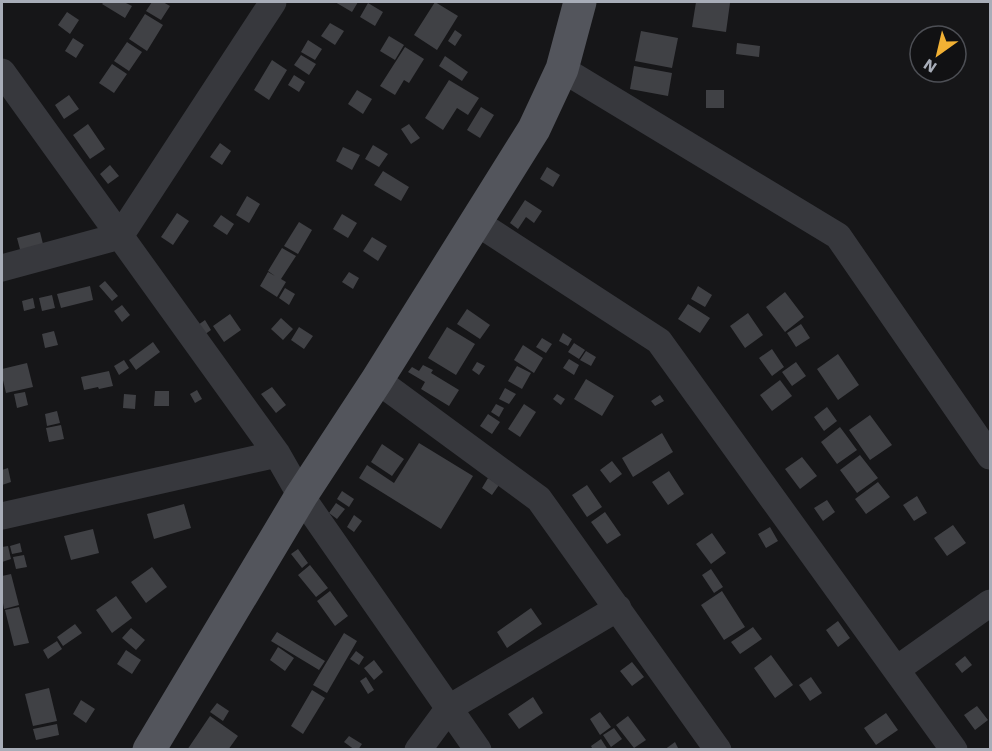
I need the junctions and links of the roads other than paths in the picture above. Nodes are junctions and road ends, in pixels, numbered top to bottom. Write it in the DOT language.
graph roads {
  1 [pos="273,2"];
  2 [pos="579,2"];
  3 [pos="562,69"];
  4 [pos="2,72"];
  5 [pos="476,222"];
  6 [pos="120,236"];
  7 [pos="2,268"];
  8 [pos="377,380"];
  9 [pos="277,454"];
  10 [pos="990,456"];
  11 [pos="301,496"];
  12 [pos="2,516"];
  13 [pos="990,603"];
  14 [pos="618,608"];
  15 [pos="897,669"];
  16 [pos="449,708"];
  17 [pos="149,750"];
  18 [pos="418,750"];
  19 [pos="478,750"];
  20 [pos="718,750"];
  21 [pos="954,750"];
  1 -- 6 [label="street"];
  2 -- 3 [label="main road"];
  3 -- 5 [label="main road"];
  3 -- 10 [label="street"];
  4 -- 6 [label="street"];
  5 -- 8 [label="main road"];
  5 -- 15 [label="street"];
  6 -- 7 [label="street"];
  6 -- 9 [label="street"];
  8 -- 11 [label="main road"];
  8 -- 14 [label="street"];
  9 -- 11 [label="street"];
  9 -- 12 [label="street"];
  11 -- 16 [label="street"];
  11 -- 17 [label="main road"];
  13 -- 15 [label="street"];
  14 -- 16 [label="street"];
  14 -- 20 [label="street"];
  15 -- 21 [label="street"];
  16 -- 18 [label="street"];
  16 -- 19 [label="street"];
}
